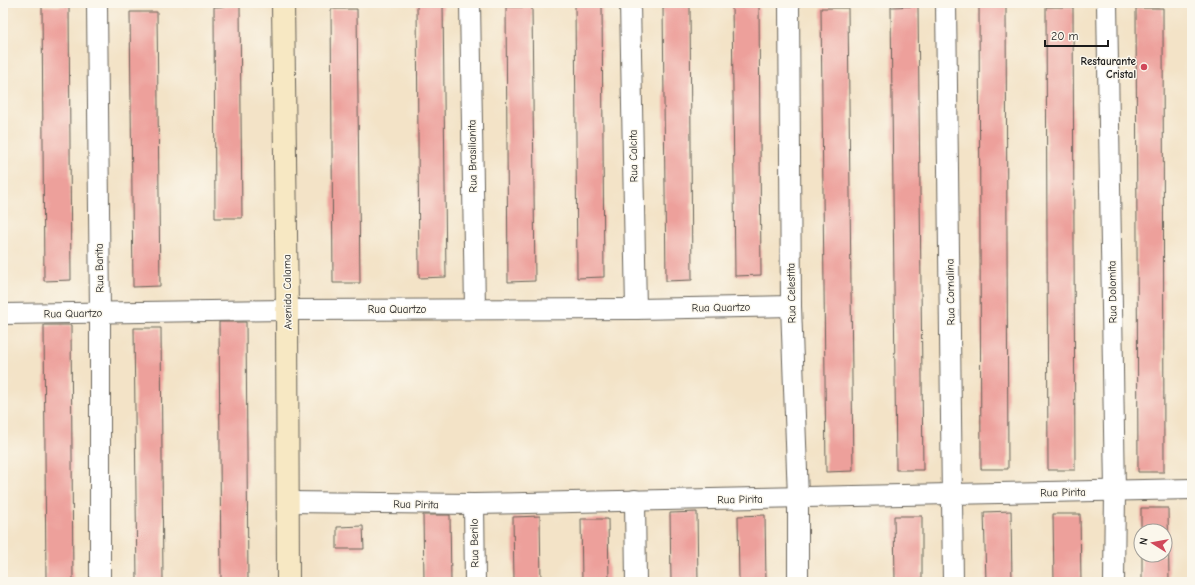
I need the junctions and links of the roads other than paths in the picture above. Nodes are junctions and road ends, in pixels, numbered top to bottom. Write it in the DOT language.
graph roads {
  1 [pos="97,3"];
  2 [pos="283,3"];
  3 [pos="470,3"];
  4 [pos="630,3"];
  5 [pos="789,3"];
  6 [pos="946,3"];
  7 [pos="1108,3"];
  8 [pos="791,306"];
  9 [pos="475,309"];
  10 [pos="636,309"];
  11 [pos="287,310"];
  12 [pos="100,313"];
  13 [pos="3,314"];
  14 [pos="1192,489"];
  15 [pos="1115,491"];
  16 [pos="952,494"];
  17 [pos="798,498"];
  18 [pos="635,500"];
  19 [pos="287,502"];
  20 [pos="474,504"];
  21 [pos="100,582"];
  22 [pos="288,582"];
  23 [pos="475,582"];
  24 [pos="636,582"];
  25 [pos="798,582"];
  26 [pos="953,582"];
  27 [pos="1114,582"];
  1 -- 12 [label="street, Rua Barita"];
  2 -- 11 [label="street, Avenida Calama"];
  3 -- 9 [label="street, Rua Brasilianita"];
  4 -- 10 [label="street, Rua Calcita"];
  5 -- 8 [label="street, Rua Celestita"];
  6 -- 16 [label="street, Rua Cornalina"];
  7 -- 15 [label="street, Rua Dolomita"];
  8 -- 10 [label="street, Rua Quartzo"];
  8 -- 17 [label="street, Rua Celestita"];
  9 -- 10 [label="street, Rua Quartzo"];
  9 -- 11 [label="street, Rua Quartzo"];
  11 -- 12 [label="street, Rua Quartzo"];
  11 -- 19 [label="street, Avenida Calama"];
  12 -- 13 [label="street, Rua Quartzo"];
  12 -- 21 [label="street, Rua Barita"];
  14 -- 15 [label="street, Rua Pirita"];
  15 -- 16 [label="street, Rua Pirita"];
  15 -- 27 [label="street, Rua Dolomita"];
  16 -- 17 [label="street, Rua Pirita"];
  16 -- 26 [label="street, Rua Cornalina"];
  17 -- 18 [label="street, Rua Pirita"];
  17 -- 25 [label="street, Rua Celestita"];
  18 -- 20 [label="street, Rua Pirita"];
  18 -- 24 [label="street"];
  19 -- 20 [label="street, Rua Pirita"];
  19 -- 22 [label="street, Avenida Calama"];
  20 -- 23 [label="street, Rua Berilo"];
}
